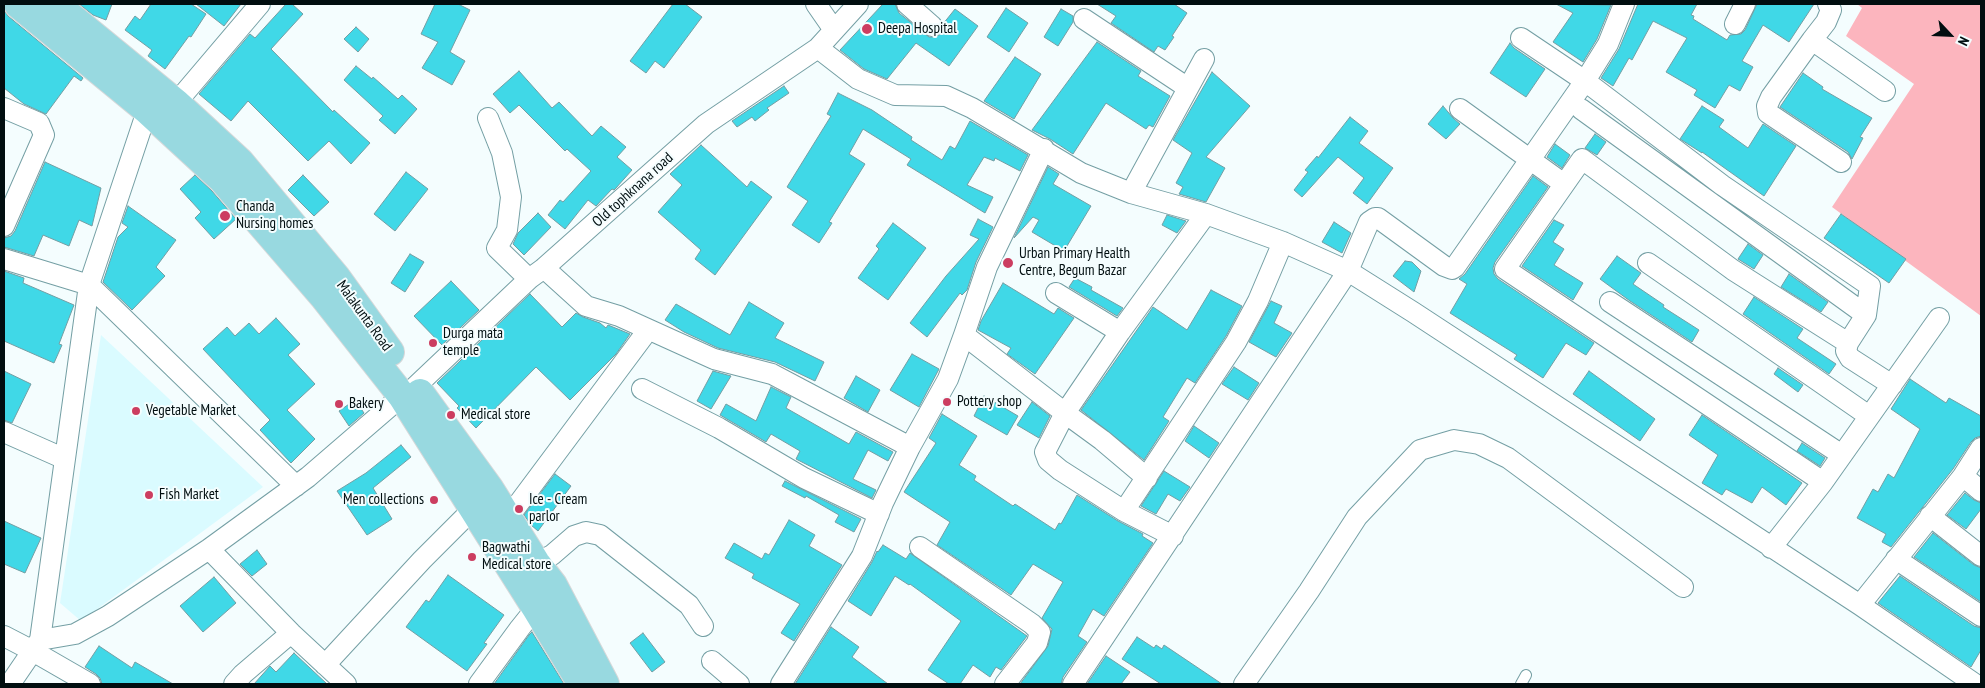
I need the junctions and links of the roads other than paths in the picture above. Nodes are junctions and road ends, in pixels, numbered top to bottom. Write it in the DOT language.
graph roads {
  1 [pos="18,4"];
  2 [pos="55,4"];
  3 [pos="260,4"];
  4 [pos="816,4"];
  5 [pos="858,4"];
  6 [pos="907,4"];
  7 [pos="1624,4"];
  8 [pos="1745,4"];
  9 [pos="1828,4"];
  10 [pos="80,12"];
  11 [pos="1084,19"];
  12 [pos="1735,24"];
  13 [pos="932,26"];
  14 [pos="834,30"];
  15 [pos="1522,38"];
  16 [pos="1812,40"];
  17 [pos="818,48"];
  18 [pos="1204,59"];
  19 [pos="1585,81"];
  20 [pos="1188,88"];
  21 [pos="1885,91"];
  22 [pos="151,98"];
  23 [pos="176,103"];
  24 [pos="4,108"];
  25 [pos="1460,109"];
  26 [pos="1581,109"];
  27 [pos="488,118"];
  28 [pos="1044,149"];
  29 [pos="1530,158"];
  30 [pos="1841,162"];
  31 [pos="1564,184"];
  32 [pos="1130,193"];
  33 [pos="1206,214"];
  34 [pos="4,226"];
  35 [pos="1282,242"];
  36 [pos="4,259"];
  37 [pos="1648,263"];
  38 [pos="1348,271"];
  39 [pos="537,274"];
  40 [pos="89,285"];
  41 [pos="1056,293"];
  42 [pos="1610,302"];
  43 [pos="1866,315"];
  44 [pos="1939,318"];
  45 [pos="648,330"];
  46 [pos="1120,332"];
  47 [pos="964,335"];
  48 [pos="1848,343"];
  49 [pos="1892,385"];
  50 [pos="642,389"];
  51 [pos="408,392"];
  52 [pos="1065,412"];
  53 [pos="1869,416"];
  54 [pos="4,432"];
  55 [pos="910,447"];
  56 [pos="1981,448"];
  57 [pos="1842,455"];
  58 [pos="65,459"];
  59 [pos="1962,476"];
  60 [pos="1147,478"];
  61 [pos="1823,482"];
  62 [pos="296,486"];
  63 [pos="1981,490"];
  64 [pos="473,509"];
  65 [pos="1124,511"];
  66 [pos="879,514"];
  67 [pos="506,516"];
  68 [pos="1930,516"];
  69 [pos="1173,536"];
  70 [pos="920,547"];
  71 [pos="1771,548"];
  72 [pos="210,549"];
  73 [pos="1981,556"];
  74 [pos="1896,559"];
  75 [pos="536,563"];
  76 [pos="1682,588"];
  77 [pos="547,600"];
  78 [pos="1860,605"];
  79 [pos="1981,616"];
  80 [pos="704,626"];
  81 [pos="291,633"];
  82 [pos="4,636"];
  83 [pos="36,645"];
  84 [pos="712,661"];
  85 [pos="325,665"];
  86 [pos="10,684"];
  87 [pos="90,684"];
  88 [pos="234,684"];
  89 [pos="346,684"];
  90 [pos="479,684"];
  91 [pos="582,684"];
  92 [pos="605,684"];
  93 [pos="739,684"];
  94 [pos="782,684"];
  95 [pos="1005,684"];
  96 [pos="1073,684"];
  97 [pos="1244,684"];
  98 [pos="1975,684"];
  1 -- 22 [label="main road"];
  2 -- 10 [label="main road, Malakunta Road"];
  3 -- 23 [label="street"];
  4 -- 14 [label="street"];
  5 -- 14 [label="street, Old tophknana road"];
  6 -- 13 [label="street"];
  7 -- 19 [label="street"];
  8 -- 12 [label="street"];
  9 -- 16 [label="street"];
  10 -- 22 [label="main road, Malakunta Road"];
  11 -- 20 [label="street"];
  14 -- 17 [label="street, Old tophknana road"];
  15 -- 19 [label="street"];
  16 -- 21 [label="street"];
  16 -- 30 [label="street"];
  17 -- 28 [label="street"];
  17 -- 39 [label="street, Old tophknana road"];
  18 -- 20 [label="street"];
  19 -- 29 [label="street"];
  19 -- 43 [label="street"];
  20 -- 32 [label="street"];
  22 -- 23 [label="main road, Malakunta Road"];
  22 -- 40 [label="street"];
  22 -- 51 [label="main road"];
  23 -- 51 [label="main road, Malakunta Road"];
  24 -- 34 [label="street"];
  25 -- 29 [label="street"];
  26 -- 43 [label="street"];
  27 -- 39 [label="street"];
  28 -- 32 [label="street"];
  28 -- 47 [label="street"];
  29 -- 31 [label="street"];
  29 -- 38 [label="street"];
  31 -- 48 [label="street"];
  31 -- 61 [label="street"];
  32 -- 33 [label="street"];
  33 -- 35 [label="street"];
  33 -- 46 [label="street"];
  35 -- 38 [label="street"];
  35 -- 60 [label="street"];
  36 -- 40 [label="street"];
  37 -- 53 [label="street"];
  38 -- 69 [label="street"];
  38 -- 71 [label="street"];
  39 -- 45 [label="street"];
  39 -- 51 [label="street, Old tophknana road"];
  40 -- 58 [label="street"];
  40 -- 62 [label="street"];
  41 -- 46 [label="street"];
  42 -- 57 [label="street"];
  43 -- 48 [label="street"];
  44 -- 49 [label="street"];
  45 -- 55 [label="street"];
  45 -- 67 [label="street"];
  46 -- 52 [label="street"];
  47 -- 52 [label="street"];
  47 -- 55 [label="street"];
  48 -- 49 [label="street"];
  49 -- 53 [label="street"];
  50 -- 66 [label="street"];
  51 -- 62 [label="street, Old tophknana road"];
  51 -- 64 [label="main road"];
  51 -- 67 [label="main road, Malakunta Road"];
  52 -- 60 [label="street"];
  52 -- 65 [label="street"];
  53 -- 57 [label="street"];
  54 -- 58 [label="street"];
  55 -- 66 [label="street"];
  56 -- 59 [label="street"];
  57 -- 61 [label="street"];
  58 -- 83 [label="street"];
  59 -- 63 [label="street"];
  59 -- 68 [label="street"];
  60 -- 65 [label="street"];
  61 -- 71 [label="street"];
  62 -- 72 [label="street, Old tophknana road"];
  64 -- 77 [label="main road"];
  64 -- 85 [label="street"];
  65 -- 69 [label="street"];
  66 -- 94 [label="street"];
  67 -- 75 [label="main road, Malakunta Road"];
  68 -- 73 [label="street"];
  68 -- 74 [label="street"];
  69 -- 96 [label="street"];
  70 -- 95 [label="street"];
  71 -- 78 [label="street"];
  72 -- 81 [label="street"];
  72 -- 83 [label="street, Old tophknana road"];
  74 -- 78 [label="street"];
  74 -- 79 [label="street"];
  75 -- 77 [label="main road, Malakunta Road"];
  75 -- 80 [label="street"];
  76 -- 97 [label="street"];
  77 -- 90 [label="street"];
  77 -- 91 [label="main road"];
  77 -- 92 [label="main road, Malakunta Road"];
  78 -- 98 [label="street"];
  81 -- 85 [label="street"];
  81 -- 88 [label="street"];
  82 -- 83 [label="street"];
  83 -- 86 [label="street"];
  83 -- 87 [label="street"];
  84 -- 93 [label="street"];
  85 -- 89 [label="street"];
}
